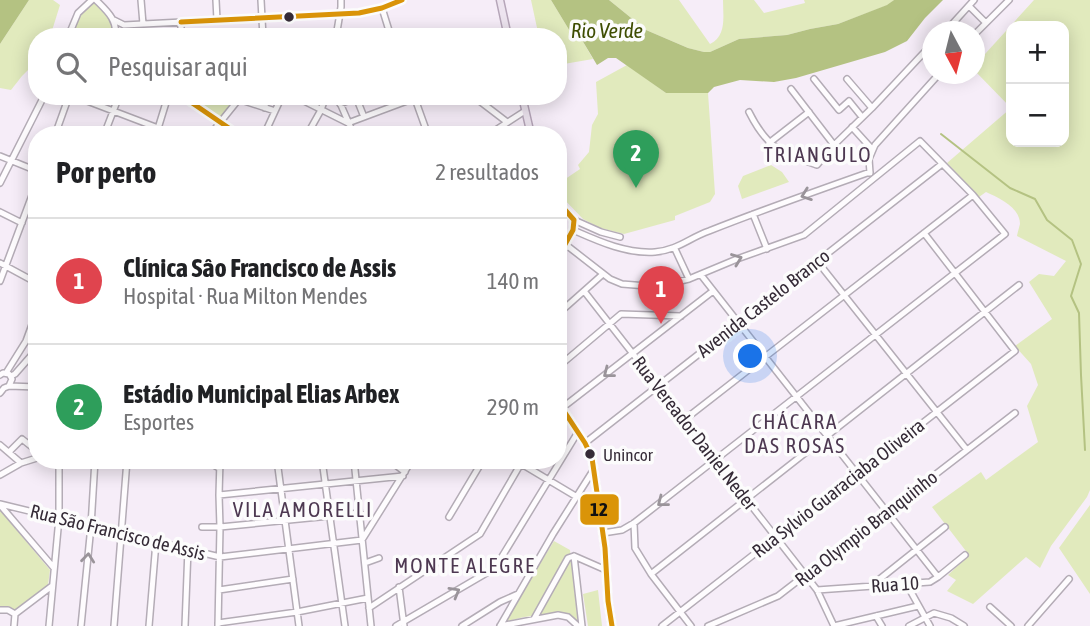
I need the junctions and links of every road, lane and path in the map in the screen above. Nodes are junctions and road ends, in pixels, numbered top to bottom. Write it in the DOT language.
graph roads {
  1 [pos="94,0"];
  2 [pos="141,0"];
  3 [pos="216,0"];
  4 [pos="261,0"];
  5 [pos="341,0"];
  6 [pos="402,0"];
  7 [pos="500,0"];
  8 [pos="974,0"];
  9 [pos="1009,0"];
  10 [pos="969,6"];
  11 [pos="382,8"];
  12 [pos="339,14"];
  13 [pos="262,18"];
  14 [pos="114,20"];
  15 [pos="217,20"];
  16 [pos="955,21"];
  17 [pos="181,22"];
  18 [pos="986,23"];
  19 [pos="143,24"];
  20 [pos="124,25"];
  21 [pos="71,28"];
  22 [pos="115,28"];
  23 [pos="122,28"];
  24 [pos="181,28"];
  25 [pos="263,28"];
  26 [pos="337,28"];
  27 [pos="388,28"];
  28 [pos="506,28"];
  29 [pos="922,56"];
  30 [pos="814,79"];
  31 [pos="847,79"];
  32 [pos="930,84"];
  33 [pos="791,89"];
  34 [pos="39,105"];
  35 [pos="67,105"];
  36 [pos="97,105"];
  37 [pos="116,105"];
  38 [pos="165,105"];
  39 [pos="196,105"];
  40 [pos="234,105"];
  41 [pos="256,105"];
  42 [pos="266,105"];
  43 [pos="278,105"];
  44 [pos="311,105"];
  45 [pos="323,105"];
  46 [pos="340,105"];
  47 [pos="360,105"];
  48 [pos="394,105"];
  49 [pos="417,105"];
  50 [pos="485,105"];
  51 [pos="524,105"];
  52 [pos="265,108"];
  53 [pos="872,108"];
  54 [pos="321,110"];
  55 [pos="114,111"];
  56 [pos="275,111"];
  57 [pos="525,111"];
  58 [pos="749,112"];
  59 [pos="809,112"];
  60 [pos="364,117"];
  61 [pos="862,117"];
  62 [pos="221,122"];
  63 [pos="507,122"];
  64 [pos="348,123"];
  65 [pos="29,126"];
  66 [pos="59,126"];
  67 [pos="108,126"];
  68 [pos="145,126"];
  69 [pos="159,126"];
  70 [pos="218,126"];
  71 [pos="227,126"];
  72 [pos="268,126"];
  73 [pos="312,126"];
  74 [pos="350,126"];
  75 [pos="425,126"];
  76 [pos="501,126"];
  77 [pos="529,126"];
  78 [pos="28,127"];
  79 [pos="852,127"];
  80 [pos="769,144"];
  81 [pos="834,145"];
  82 [pos="872,149"];
  83 [pos="0,156"];
  84 [pos="11,160"];
  85 [pos="942,164"];
  86 [pos="28,167"];
  87 [pos="870,172"];
  88 [pos="874,179"];
  89 [pos="0,183"];
  90 [pos="973,195"];
  91 [pos="28,207"];
  92 [pos="0,212"];
  93 [pos="567,212"];
  94 [pos="753,214"];
  95 [pos="574,220"];
  96 [pos="22,223"];
  97 [pos="573,230"];
  98 [pos="924,233"];
  99 [pos="620,237"];
  100 [pos="567,238"];
  101 [pos="567,248"];
  102 [pos="675,248"];
  103 [pos="766,249"];
  104 [pos="817,261"];
  105 [pos="3,264"];
  106 [pos="955,272"];
  107 [pos="603,274"];
  108 [pos="701,275"];
  109 [pos="28,278"];
  110 [pos="689,279"];
  111 [pos="0,281"];
  112 [pos="1019,285"];
  113 [pos="584,291"];
  114 [pos="713,291"];
  115 [pos="844,296"];
  116 [pos="567,306"];
  117 [pos="984,311"];
  118 [pos="666,315"];
  119 [pos="681,316"];
  120 [pos="671,323"];
  121 [pos="737,323"];
  122 [pos="610,324"];
  123 [pos="875,335"];
  124 [pos="28,336"];
  125 [pos="26,341"];
  126 [pos="633,353"];
  127 [pos="764,358"];
  128 [pos="28,359"];
  129 [pos="567,360"];
  130 [pos="906,373"];
  131 [pos="5,382"];
  132 [pos="658,385"];
  133 [pos="28,387"];
  134 [pos="795,397"];
  135 [pos="567,400"];
  136 [pos="937,412"];
  137 [pos="1015,413"];
  138 [pos="567,416"];
  139 [pos="684,420"];
  140 [pos="578,432"];
  141 [pos="826,436"];
  142 [pos="585,443"];
  143 [pos="28,444"];
  144 [pos="0,445"];
  145 [pos="567,450"];
  146 [pos="967,450"];
  147 [pos="9,452"];
  148 [pos="715,459"];
  149 [pos="28,461"];
  150 [pos="21,463"];
  151 [pos="59,469"];
  152 [pos="94,469"];
  153 [pos="126,469"];
  154 [pos="219,469"];
  155 [pos="278,469"];
  156 [pos="323,469"];
  157 [pos="355,469"];
  158 [pos="400,469"];
  159 [pos="407,469"];
  160 [pos="478,469"];
  161 [pos="518,469"];
  162 [pos="532,469"];
  163 [pos="555,469"];
  164 [pos="594,469"];
  165 [pos="404,474"];
  166 [pos="856,474"];
  167 [pos="0,475"];
  168 [pos="548,480"];
  169 [pos="356,481"];
  170 [pos="325,484"];
  171 [pos="281,489"];
  172 [pos="219,495"];
  173 [pos="577,497"];
  174 [pos="746,499"];
  175 [pos="0,504"];
  176 [pos="886,512"];
  177 [pos="360,513"];
  178 [pos="330,516"];
  179 [pos="449,517"];
  180 [pos="59,518"];
  181 [pos="285,520"];
  182 [pos="634,523"];
  183 [pos="91,526"];
  184 [pos="202,527"];
  185 [pos="220,527"];
  186 [pos="945,527"];
  187 [pos="122,533"];
  188 [pos="603,533"];
  189 [pos="776,537"];
  190 [pos="362,540"];
  191 [pos="156,542"];
  192 [pos="333,543"];
  193 [pos="289,549"];
  194 [pos="188,550"];
  195 [pos="916,550"];
  196 [pos="965,555"];
  197 [pos="574,556"];
  198 [pos="220,557"];
  199 [pos="379,558"];
  200 [pos="365,564"];
  201 [pos="54,568"];
  202 [pos="606,570"];
  203 [pos="651,574"];
  204 [pos="805,575"];
  205 [pos="938,577"];
  206 [pos="293,579"];
  207 [pos="1069,579"];
  208 [pos="906,583"];
  209 [pos="51,586"];
  210 [pos="871,586"];
  211 [pos="399,587"];
  212 [pos="219,590"];
  213 [pos="817,590"];
  214 [pos="518,594"];
  215 [pos="368,598"];
  216 [pos="342,604"];
  217 [pos="918,606"];
  218 [pos="990,607"];
  219 [pos="369,608"];
  220 [pos="0,610"];
  221 [pos="681,611"];
  222 [pos="297,612"];
  223 [pos="15,614"];
  224 [pos="876,616"];
  225 [pos="925,618"];
  226 [pos="534,619"];
  227 [pos="218,624"];
  228 [pos="404,624"];
  229 [pos="14,626"];
  230 [pos="49,626"];
  231 [pos="81,626"];
  232 [pos="114,626"];
  233 [pos="149,626"];
  234 [pos="186,626"];
  235 [pos="299,626"];
  236 [pos="345,626"];
  237 [pos="371,626"];
  238 [pos="396,626"];
  239 [pos="462,626"];
  240 [pos="500,626"];
  241 [pos="580,626"];
  242 [pos="612,626"];
  243 [pos="662,626"];
  244 [pos="691,626"];
  245 [pos="708,626"];
  246 [pos="834,626"];
  247 [pos="882,626"];
  248 [pos="909,626"];
  249 [pos="930,626"];
  250 [pos="964,626"];
  251 [pos="1011,626"];
  252 [pos="1028,626"];
  1 -- 14 [label="street"];
  1 -- 21 [label="street"];
  2 -- 19 [label="street"];
  3 -- 15 [label="street"];
  4 -- 13 [label="street"];
  5 -- 12 [label="street"];
  6 -- 11 [label="street"];
  7 -- 28 [label="main road"];
  8 -- 10 [label="street"];
  9 -- 18 [label="street"];
  10 -- 16 [label="street"];
  10 -- 18 [label="street"];
  11 -- 12 [label="street"];
  11 -- 27 [label="street"];
  12 -- 13 [label="street"];
  12 -- 26 [label="street"];
  13 -- 15 [label="street"];
  13 -- 25 [label="street"];
  14 -- 20 [label="street"];
  14 -- 22 [label="street"];
  15 -- 17 [label="street"];
  17 -- 19 [label="street"];
  17 -- 24 [label="street"];
  19 -- 20 [label="street"];
  20 -- 23 [label="street"];
  29 -- 53 [label="street"];
  30 -- 61 [label="street"];
  31 -- 53 [label="street"];
  32 -- 82 [label="street"];
  33 -- 59 [label="street"];
  34 -- 65 [label="street"];
  35 -- 66 [label="street"];
  36 -- 55 [label="street"];
  37 -- 55 [label="street"];
  38 -- 69 [label="street"];
  39 -- 62 [label="street"];
  40 -- 62 [label="street"];
  41 -- 52 [label="street"];
  42 -- 52 [label="street"];
  43 -- 56 [label="street"];
  44 -- 54 [label="street"];
  45 -- 54 [label="street"];
  46 -- 64 [label="street"];
  47 -- 60 [label="street"];
  48 -- 60 [label="street"];
  49 -- 75 [label="street"];
  50 -- 63 [label="street"];
  51 -- 57 [label="main road"];
  52 -- 56 [label="street"];
  53 -- 61 [label="street"];
  54 -- 64 [label="street"];
  54 -- 73 [label="street"];
  55 -- 67 [label="street"];
  55 -- 68 [label="street"];
  56 -- 72 [label="street"];
  57 -- 63 [label="street"];
  57 -- 77 [label="main road"];
  58 -- 80 [label="street"];
  59 -- 80 [label="street"];
  59 -- 81 [label="street"];
  60 -- 64 [label="street"];
  61 -- 79 [label="street"];
  62 -- 70 [label="street"];
  62 -- 71 [label="street"];
  63 -- 76 [label="street"];
  64 -- 74 [label="street"];
  78 -- 84 [label="street"];
  79 -- 81 [label="street"];
  79 -- 82 [label="street"];
  80 -- 81 [label="street"];
  82 -- 87 [label="street"];
  83 -- 84 [label="street"];
  84 -- 86 [label="street"];
  84 -- 89 [label="street"];
  85 -- 88 [label="street"];
  85 -- 90 [label="street"];
  85 -- 104 [label="street, Avenida Castelo Branco"];
  87 -- 88 [label="street"];
  87 -- 94 [label="street, one-way"];
  88 -- 103 [label="street"];
  90 -- 98 [label="street"];
  90 -- 106 [label="street"];
  91 -- 96 [label="street"];
  92 -- 96 [label="street"];
  93 -- 95 [label="main road"];
  94 -- 102 [label="street"];
  94 -- 103 [label="street"];
  95 -- 97 [label="main road"];
  95 -- 99 [label="street"];
  96 -- 105 [label="street"];
  97 -- 100 [label="main road"];
  97 -- 102 [label="street"];
  98 -- 106 [label="street"];
  98 -- 115 [label="street"];
  101 -- 107 [label="street"];
  102 -- 110 [label="street"];
  108 -- 103 [label="street, one-way"];
  104 -- 115 [label="street"];
  104 -- 121 [label="street, Avenida Castelo Branco"];
  105 -- 109 [label="street"];
  105 -- 111 [label="street"];
  106 -- 117 [label="street"];
  106 -- 123 [label="street"];
  107 -- 110 [label="street"];
  107 -- 113 [label="street"];
  108 -- 110 [label="street"];
  108 -- 114 [label="street"];
  112 -- 117 [label="street"];
  113 -- 116 [label="street"];
  113 -- 122 [label="street, Rua Vereador Daniel Neder"];
  114 -- 119 [label="street"];
  114 -- 121 [label="street"];
  115 -- 123 [label="street"];
  115 -- 127 [label="street"];
  117 -- 130 [label="street"];
  117 -- 136 [label="street, Rua Sylvio Guaraciaba Oliveira"];
  118 -- 119 [label="street"];
  118 -- 120 [label="street"];
  118 -- 122 [label="street"];
  119 -- 120 [label="street"];
  120 -- 126 [label="street"];
  121 -- 127 [label="street"];
  121 -- 132 [label="street, Avenida Castelo Branco"];
  122 -- 126 [label="street, Rua Vereador Daniel Neder"];
  122 -- 129 [label="street"];
  123 -- 130 [label="street"];
  123 -- 134 [label="street"];
  124 -- 125 [label="street"];
  125 -- 131 [label="street"];
  126 -- 132 [label="street, Rua Vereador Daniel Neder"];
  126 -- 135 [label="street, one-way"];
  127 -- 134 [label="street"];
  127 -- 139 [label="street"];
  128 -- 131 [label="street"];
  130 -- 136 [label="street"];
  130 -- 141 [label="street"];
  131 -- 133 [label="street"];
  132 -- 139 [label="street, Rua Vereador Daniel Neder"];
  132 -- 142 [label="street, Avenida Castelo Branco"];
  134 -- 141 [label="street"];
  134 -- 148 [label="street"];
  136 -- 146 [label="street"];
  136 -- 166 [label="street, Rua Sylvio Guaraciaba Oliveira"];
  137 -- 146 [label="street, Rua Olympio Branquinho"];
  138 -- 140 [label="main road"];
  139 -- 148 [label="street, Rua Vereador Daniel Neder"];
  140 -- 142 [label="main road"];
  140 -- 145 [label="street"];
  141 -- 166 [label="street"];
  141 -- 174 [label="street"];
  142 -- 164 [label="main road"];
  143 -- 147 [label="street"];
  144 -- 147 [label="street"];
  146 -- 176 [label="street, Rua Olympio Branquinho"];
  147 -- 150 [label="street"];
  148 -- 174 [label="street, Rua Vereador Daniel Neder"];
  148 -- 182 [label="street, one-way"];
  149 -- 150 [label="street"];
  150 -- 167 [label="street"];
  151 -- 180 [label="street"];
  152 -- 183 [label="street"];
  153 -- 187 [label="street"];
  154 -- 172 [label="street"];
  155 -- 171 [label="street"];
  156 -- 170 [label="street"];
  157 -- 169 [label="street"];
  158 -- 165 [label="street"];
  159 -- 165 [label="street"];
  160 -- 179 [label="street"];
  161 -- 211 [label="street"];
  162 -- 168 [label="street"];
  163 -- 168 [label="street"];
  164 -- 173 [label="street"];
  164 -- 188 [label="main road"];
  165 -- 169 [label="street"];
  165 -- 190 [label="street"];
  166 -- 176 [label="street"];
  166 -- 189 [label="street, Rua Sylvio Guaraciaba Oliveira"];
  168 -- 173 [label="street"];
  228 -- 168 [label="street, one-way"];
  169 -- 170 [label="street"];
  169 -- 177 [label="street"];
  170 -- 171 [label="street"];
  170 -- 178 [label="street"];
  171 -- 172 [label="street"];
  171 -- 181 [label="street"];
  172 -- 185 [label="street"];
  173 -- 214 [label="street"];
  174 -- 189 [label="street, Rua Vereador Daniel Neder"];
  174 -- 203 [label="street"];
  175 -- 180 [label="street, Rua São Francisco de Assis"];
  175 -- 201 [label="street"];
  176 -- 195 [label="street"];
  176 -- 204 [label="street, Rua Olympio Branquinho"];
  177 -- 178 [label="street"];
  177 -- 190 [label="street"];
  178 -- 181 [label="street"];
  178 -- 192 [label="street"];
  180 -- 183 [label="street, Rua São Francisco de Assis"];
  180 -- 201 [label="street"];
  181 -- 185 [label="street"];
  181 -- 193 [label="street"];
  182 -- 188 [label="street"];
  182 -- 203 [label="street"];
  183 -- 187 [label="street, Rua São Francisco de Assis"];
  231 -- 183 [label="street, one-way"];
  184 -- 185 [label="street"];
  185 -- 198 [label="street"];
  186 -- 195 [label="street"];
  187 -- 191 [label="street, Rua São Francisco de Assis"];
  187 -- 232 [label="street"];
  188 -- 202 [label="main road"];
  189 -- 204 [label="street, Rua Vereador Daniel Neder"];
  189 -- 221 [label="street, Rua Sylvio Guaraciaba Oliveira"];
  190 -- 192 [label="street, Rua São Francisco de Assis"];
  190 -- 200 [label="street"];
  191 -- 194 [label="street, Rua São Francisco de Assis"];
  191 -- 233 [label="street"];
  192 -- 193 [label="street, Rua São Francisco de Assis"];
  192 -- 216 [label="street"];
  193 -- 198 [label="street, Rua São Francisco de Assis"];
  193 -- 206 [label="street"];
  194 -- 198 [label="street, Rua São Francisco de Assis"];
  194 -- 234 [label="street"];
  195 -- 205 [label="street"];
  195 -- 210 [label="street"];
  196 -- 205 [label="street, Rua 10"];
  197 -- 202 [label="street"];
  197 -- 226 [label="street"];
  197 -- 241 [label="street"];
  198 -- 212 [label="street"];
  199 -- 200 [label="street"];
  200 -- 215 [label="street"];
  201 -- 209 [label="street"];
  202 -- 242 [label="main road"];
  203 -- 221 [label="street"];
  204 -- 213 [label="street, Rua Vereador Daniel Neder"];
  204 -- 245 [label="street, Rua Olympio Branquinho"];
  205 -- 208 [label="street, Rua 10"];
  206 -- 212 [label="street"];
  206 -- 222 [label="street"];
  207 -- 252 [label="street"];
  208 -- 210 [label="street, Rua 10"];
  208 -- 217 [label="street"];
  209 -- 223 [label="street"];
  209 -- 230 [label="street"];
  210 -- 213 [label="street, Rua 10"];
  211 -- 219 [label="street"];
  211 -- 228 [label="street"];
  212 -- 227 [label="street"];
  213 -- 246 [label="street, Rua Vereador Daniel Neder"];
  214 -- 239 [label="street"];
  214 -- 240 [label="street"];
  215 -- 216 [label="street"];
  215 -- 219 [label="street"];
  216 -- 222 [label="street"];
  216 -- 236 [label="street"];
  217 -- 224 [label="street"];
  217 -- 225 [label="street"];
  218 -- 251 [label="street"];
  219 -- 237 [label="street"];
  220 -- 223 [label="street"];
  221 -- 243 [label="street, Rua Sylvio Guaraciaba Oliveira"];
  221 -- 244 [label="street"];
  222 -- 227 [label="street"];
  222 -- 235 [label="street"];
  223 -- 229 [label="street"];
  224 -- 246 [label="street"];
  224 -- 247 [label="street"];
  225 -- 248 [label="street"];
  225 -- 249 [label="street"];
  225 -- 250 [label="street"];
  226 -- 240 [label="street"];
  226 -- 241 [label="street"];
  228 -- 238 [label="street"];
}
